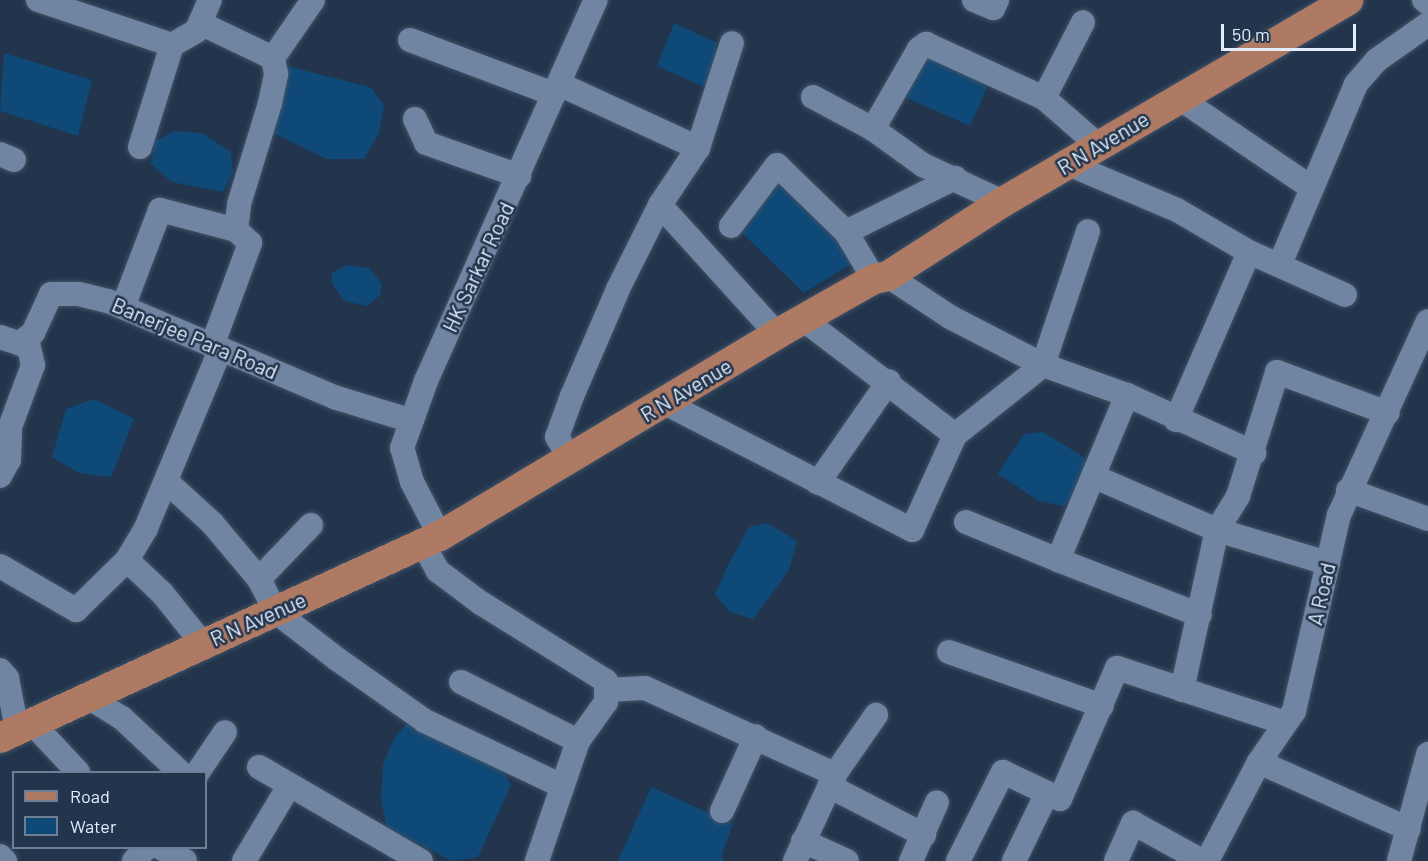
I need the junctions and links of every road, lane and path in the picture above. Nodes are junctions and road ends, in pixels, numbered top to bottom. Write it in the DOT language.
graph roads {
  1 [pos="210,0"];
  2 [pos="313,0"];
  3 [pos="596,0"];
  4 [pos="974,0"];
  5 [pos="997,0"];
  6 [pos="1424,0"];
  7 [pos="51,2"];
  8 [pos="1340,2"];
  9 [pos="1428,3"];
  10 [pos="1083,22"];
  11 [pos="200,23"];
  12 [pos="1428,24"];
  13 [pos="410,40"];
  14 [pos="732,43"];
  15 [pos="172,45"];
  16 [pos="273,58"];
  17 [pos="556,89"];
  18 [pos="813,97"];
  19 [pos="1044,98"];
  20 [pos="1179,98"];
  21 [pos="415,119"];
  22 [pos="873,129"];
  23 [pos="1099,146"];
  24 [pos="140,147"];
  25 [pos="698,148"];
  26 [pos="1068,164"];
  27 [pos="519,176"];
  28 [pos="955,178"];
  29 [pos="1309,186"];
  30 [pos="1003,202"];
  31 [pos="660,205"];
  32 [pos="731,226"];
  33 [pos="236,230"];
  34 [pos="1088,231"];
  35 [pos="846,232"];
  36 [pos="1249,252"];
  37 [pos="1280,264"];
  38 [pos="881,277"];
  39 [pos="1345,295"];
  40 [pos="123,307"];
  41 [pos="804,321"];
  42 [pos="1428,321"];
  43 [pos="777,334"];
  44 [pos="0,337"];
  45 [pos="27,338"];
  46 [pos="216,348"];
  47 [pos="1043,365"];
  48 [pos="889,381"];
  49 [pos="1127,396"];
  50 [pos="664,403"];
  51 [pos="1388,412"];
  52 [pos="1176,420"];
  53 [pos="412,421"];
  54 [pos="955,435"];
  55 [pos="1254,453"];
  56 [pos="571,460"];
  57 [pos="0,476"];
  58 [pos="1095,477"];
  59 [pos="167,482"];
  60 [pos="818,483"];
  61 [pos="1348,490"];
  62 [pos="1428,519"];
  63 [pos="966,522"];
  64 [pos="311,525"];
  65 [pos="1217,530"];
  66 [pos="432,540"];
  67 [pos="127,560"];
  68 [pos="1058,560"];
  69 [pos="1328,563"];
  70 [pos="0,566"];
  71 [pos="259,579"];
  72 [pos="276,612"];
  73 [pos="1200,615"];
  74 [pos="202,643"];
  75 [pos="949,652"];
  76 [pos="0,669"];
  77 [pos="461,682"];
  78 [pos="606,690"];
  79 [pos="1182,690"];
  80 [pos="88,697"];
  81 [pos="1102,706"];
  82 [pos="876,715"];
  83 [pos="1285,723"];
  84 [pos="16,730"];
  85 [pos="225,732"];
  86 [pos="756,736"];
  87 [pos="578,741"];
  88 [pos="1428,754"];
  89 [pos="1259,762"];
  90 [pos="259,767"];
  91 [pos="77,771"];
  92 [pos="179,771"];
  93 [pos="199,771"];
  94 [pos="832,780"];
  95 [pos="290,786"];
  96 [pos="562,786"];
  97 [pos="1046,795"];
  98 [pos="937,802"];
  99 [pos="722,811"];
  100 [pos="1409,828"];
  101 [pos="924,835"];
  102 [pos="145,849"];
  103 [pos="163,849"];
  104 [pos="799,851"];
  105 [pos="0,856"];
  106 [pos="5,861"];
  107 [pos="134,861"];
  108 [pos="185,861"];
  109 [pos="244,861"];
  110 [pos="421,861"];
  111 [pos="537,861"];
  112 [pos="847,861"];
  113 [pos="911,861"];
  114 [pos="958,861"];
  115 [pos="1014,861"];
  116 [pos="1116,861"];
  117 [pos="1202,861"];
  118 [pos="1207,861"];
  119 [pos="1399,861"];
  1 -- 11 [label="street"];
  2 -- 16 [label="street"];
  3 -- 17 [label="street, HK Sarkar Road"];
  4 -- 5 [label="street"];
  6 -- 9 [label="street"];
  7 -- 15 [label="street"];
  8 -- 20 [label="main road, R N Avenue"];
  10 -- 19 [label="street"];
  11 -- 15 [label="street"];
  11 -- 16 [label="street"];
  12 -- 29 [label="street"];
  13 -- 17 [label="street"];
  14 -- 25 [label="street"];
  15 -- 24 [label="street"];
  16 -- 33 [label="street"];
  17 -- 25 [label="street"];
  17 -- 27 [label="street, HK Sarkar Road"];
  18 -- 22 [label="street"];
  19 -- 22 [label="street"];
  19 -- 23 [label="street"];
  20 -- 23 [label="main road, R N Avenue"];
  20 -- 29 [label="street"];
  21 -- 27 [label="street"];
  22 -- 28 [label="street"];
  23 -- 26 [label="main road, R N Avenue"];
  25 -- 31 [label="street"];
  26 -- 30 [label="main road, R N Avenue"];
  26 -- 36 [label="street"];
  27 -- 53 [label="street, HK Sarkar Road"];
  28 -- 30 [label="street"];
  28 -- 35 [label="street"];
  29 -- 37 [label="street"];
  30 -- 38 [label="main road, R N Avenue"];
  31 -- 43 [label="street"];
  31 -- 56 [label="street"];
  32 -- 35 [label="street"];
  33 -- 40 [label="street"];
  33 -- 46 [label="street"];
  34 -- 47 [label="street"];
  35 -- 38 [label="street"];
  36 -- 37 [label="street"];
  36 -- 52 [label="street"];
  37 -- 39 [label="street"];
  38 -- 41 [label="main road, R N Avenue"];
  38 -- 47 [label="street"];
  40 -- 45 [label="street, Banerjee Para Road"];
  40 -- 46 [label="street, Banerjee Para Road"];
  41 -- 43 [label="main road, R N Avenue"];
  41 -- 48 [label="street"];
  42 -- 51 [label="street, A Road"];
  43 -- 50 [label="main road, R N Avenue"];
  44 -- 45 [label="street"];
  45 -- 57 [label="street"];
  46 -- 53 [label="street, Banerjee Para Road"];
  46 -- 59 [label="street"];
  47 -- 49 [label="street"];
  47 -- 54 [label="street"];
  48 -- 54 [label="street"];
  48 -- 60 [label="street"];
  49 -- 52 [label="street"];
  49 -- 58 [label="street"];
  50 -- 56 [label="main road, R N Avenue"];
  50 -- 60 [label="street"];
  51 -- 55 [label="street"];
  51 -- 61 [label="street, A Road"];
  52 -- 55 [label="street"];
  53 -- 66 [label="street, HK Sarkar Road"];
  54 -- 60 [label="street"];
  55 -- 65 [label="street"];
  56 -- 66 [label="main road, R N Avenue"];
  58 -- 65 [label="street"];
  58 -- 68 [label="street"];
  59 -- 67 [label="street"];
  59 -- 71 [label="street"];
  61 -- 62 [label="street"];
  61 -- 69 [label="street, A Road"];
  63 -- 68 [label="street"];
  64 -- 71 [label="street"];
  65 -- 69 [label="street"];
  65 -- 73 [label="street"];
  66 -- 72 [label="main road, R N Avenue"];
  66 -- 78 [label="street, HK Sarkar Road"];
  67 -- 70 [label="street"];
  67 -- 74 [label="street"];
  68 -- 73 [label="street"];
  69 -- 83 [label="street, A Road"];
  71 -- 72 [label="street"];
  72 -- 74 [label="main road, R N Avenue"];
  72 -- 96 [label="street"];
  73 -- 79 [label="street"];
  74 -- 80 [label="main road, R N Avenue"];
  75 -- 81 [label="street"];
  76 -- 84 [label="street"];
  77 -- 87 [label="street"];
  78 -- 86 [label="street"];
  78 -- 87 [label="street"];
  79 -- 81 [label="street"];
  79 -- 83 [label="street"];
  80 -- 84 [label="main road, R N Avenue"];
  80 -- 92 [label="street"];
  81 -- 97 [label="street"];
  82 -- 94 [label="street"];
  83 -- 89 [label="street, A Road"];
  84 -- 91 [label="street"];
  85 -- 93 [label="street"];
  86 -- 94 [label="street"];
  86 -- 99 [label="street"];
  87 -- 96 [label="street"];
  88 -- 100 [label="street"];
  89 -- 100 [label="street"];
  89 -- 118 [label="street, A Road"];
  90 -- 95 [label="street"];
  94 -- 101 [label="street"];
  94 -- 104 [label="street"];
  95 -- 109 [label="street"];
  95 -- 110 [label="street"];
  96 -- 111 [label="street"];
  97 -- 114 [label="street"];
  97 -- 115 [label="street"];
  98 -- 101 [label="street"];
  100 -- 119 [label="street"];
  101 -- 113 [label="street"];
  102 -- 107 [label="street"];
  103 -- 108 [label="street"];
  104 -- 112 [label="street"];
  105 -- 106 [label="street"];
  116 -- 117 [label="street"];
}
